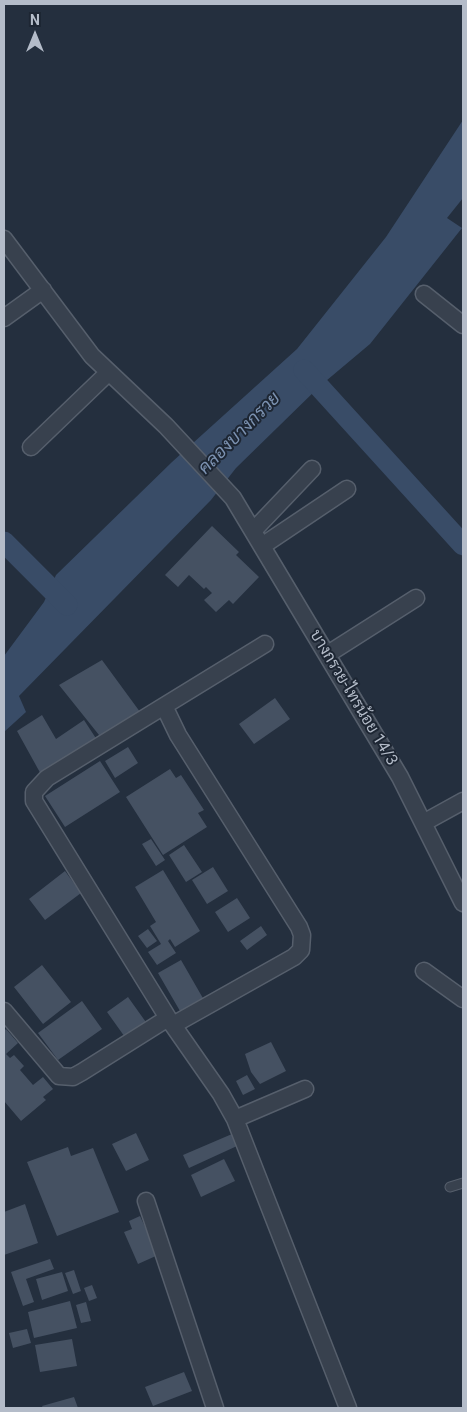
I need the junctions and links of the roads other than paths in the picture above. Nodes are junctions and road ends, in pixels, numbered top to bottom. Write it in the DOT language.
graph roads {
  1 [pos="4,239"];
  2 [pos="44,290"];
  3 [pos="424,294"];
  4 [pos="4,318"];
  5 [pos="463,325"];
  6 [pos="108,373"];
  7 [pos="31,447"];
  8 [pos="312,469"];
  9 [pos="347,489"];
  10 [pos="253,531"];
  11 [pos="262,546"];
  12 [pos="416,598"];
  13 [pos="265,644"];
  14 [pos="328,654"];
  15 [pos="164,706"];
  16 [pos="463,801"];
  17 [pos="424,822"];
  18 [pos="463,903"];
  19 [pos="424,970"];
  20 [pos="463,999"];
  21 [pos="4,1011"];
  22 [pos="170,1022"];
  23 [pos="305,1089"];
  24 [pos="235,1120"];
  25 [pos="463,1183"];
  26 [pos="450,1188"];
  27 [pos="146,1201"];
  28 [pos="214,1408"];
  29 [pos="348,1408"];
  1 -- 2 [label="street, บางกรวย-ไทรน้อย 14/3"];
  2 -- 4 [label="street"];
  2 -- 6 [label="street, บางกรวย-ไทรน้อย 14/3"];
  3 -- 5 [label="street"];
  6 -- 7 [label="street"];
  6 -- 10 [label="street, บางกรวย-ไทรน้อย 14/3"];
  8 -- 10 [label="street"];
  9 -- 11 [label="street"];
  10 -- 11 [label="street, บางกรวย-ไทรน้อย 14/3"];
  11 -- 14 [label="street, บางกรวย-ไทรน้อย 14/3"];
  12 -- 14 [label="street"];
  13 -- 15 [label="street"];
  14 -- 17 [label="street, บางกรวย-ไทรน้อย 14/3"];
  15 -- 22 [label="street"];
  15 -- 22 [label="street"];
  16 -- 17 [label="street"];
  17 -- 18 [label="street, บางกรวย-ไทรน้อย 14/3"];
  19 -- 20 [label="street"];
  21 -- 22 [label="street"];
  22 -- 24 [label="street"];
  23 -- 24 [label="street"];
  24 -- 29 [label="street"];
  25 -- 26 [label="lane"];
  27 -- 28 [label="street"];
}
